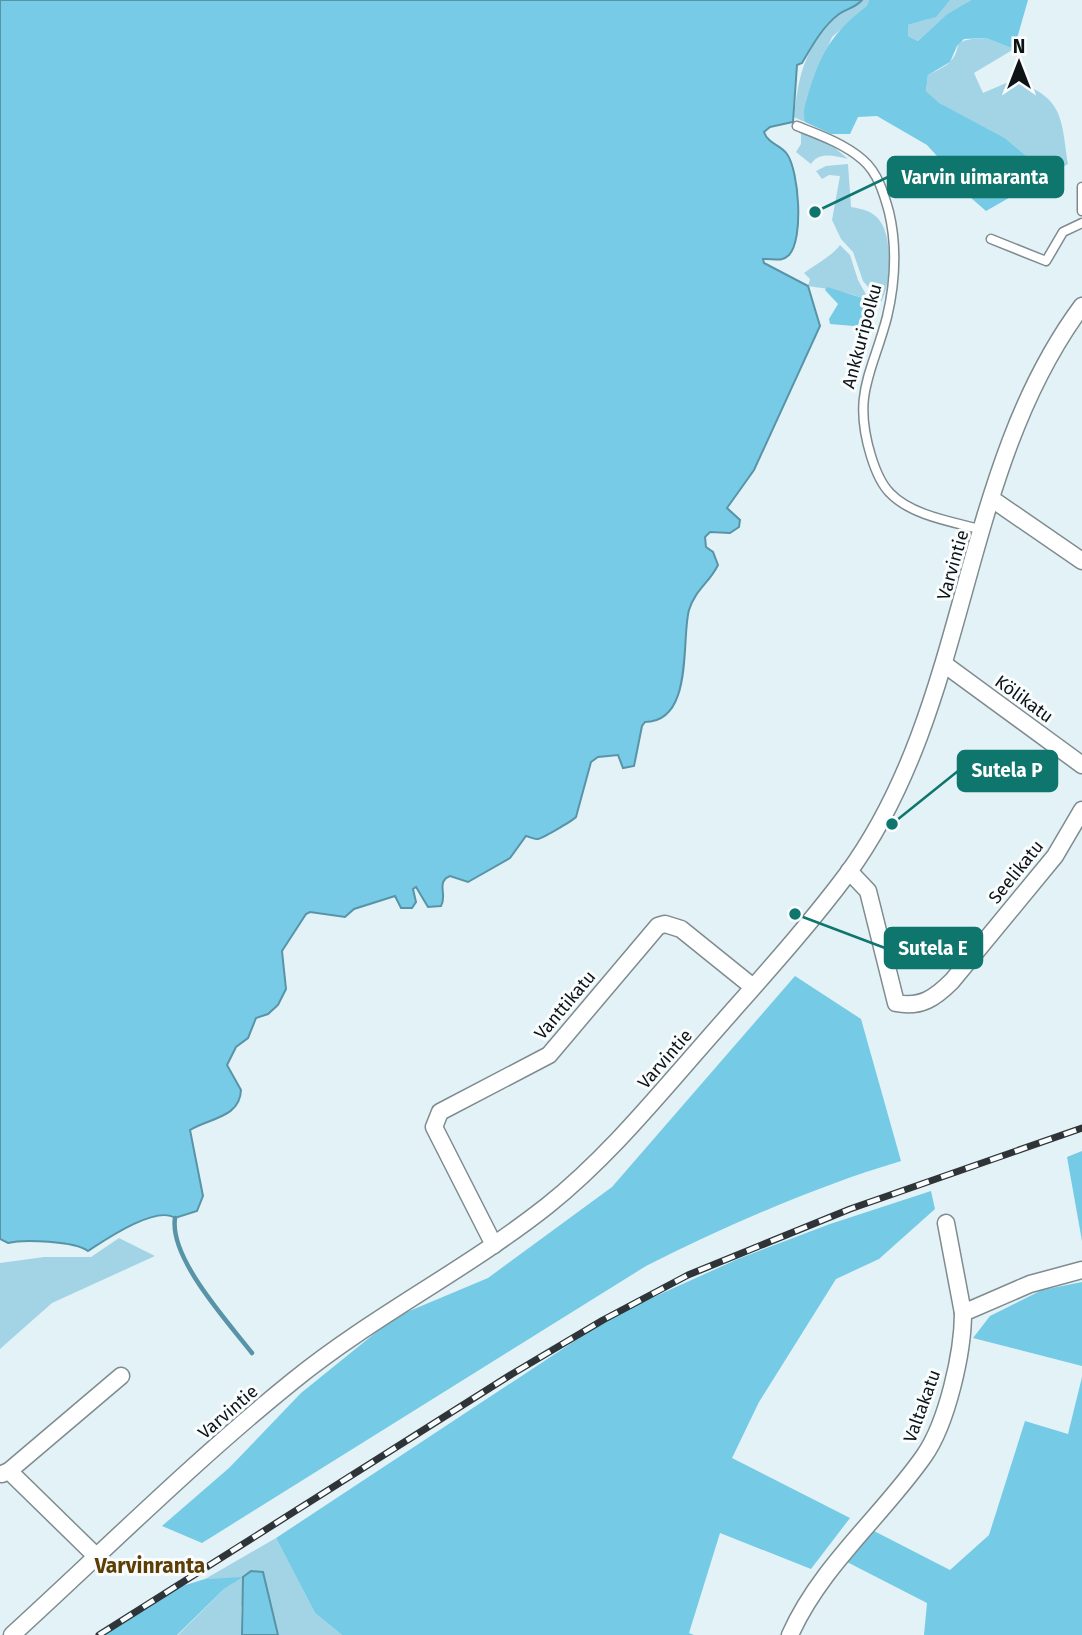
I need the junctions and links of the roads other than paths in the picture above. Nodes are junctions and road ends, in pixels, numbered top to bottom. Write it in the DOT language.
graph roads {
  1 [pos="797,125"];
  2 [pos="1082,187"];
  3 [pos="1082,211"];
  4 [pos="1082,223"];
  5 [pos="991,239"];
  6 [pos="1082,306"];
  7 [pos="992,499"];
  8 [pos="983,530"];
  9 [pos="1082,561"];
  10 [pos="944,664"];
  11 [pos="1082,765"];
  12 [pos="1082,810"];
  13 [pos="849,871"];
  14 [pos="753,987"];
  15 [pos="946,1223"];
  16 [pos="494,1245"];
  17 [pos="1082,1270"];
  18 [pos="963,1313"];
  19 [pos="121,1376"];
  20 [pos="3,1469"];
  21 [pos="97,1557"];
  22 [pos="12,1635"];
  23 [pos="790,1635"];
  1 -- 8 [label="lane, Ankkuripolku"];
  2 -- 3 [label="lane"];
  4 -- 5 [label="lane"];
  6 -- 7 [label="street, Varvintie"];
  7 -- 8 [label="street, Varvintie"];
  7 -- 9 [label="street"];
  8 -- 10 [label="street, Varvintie"];
  10 -- 11 [label="street, Kölikatu"];
  10 -- 13 [label="street, Varvintie"];
  12 -- 13 [label="street, Seelikatu"];
  13 -- 14 [label="street, Varvintie"];
  14 -- 16 [label="street, Varvintie"];
  14 -- 16 [label="street, Vanttikatu"];
  15 -- 18 [label="street, Valtakatu"];
  16 -- 21 [label="street, Varvintie"];
  17 -- 18 [label="street"];
  18 -- 23 [label="street, Valtakatu"];
  19 -- 20 [label="street"];
  20 -- 21 [label="street"];
  21 -- 22 [label="street, Varvintie"];
}
